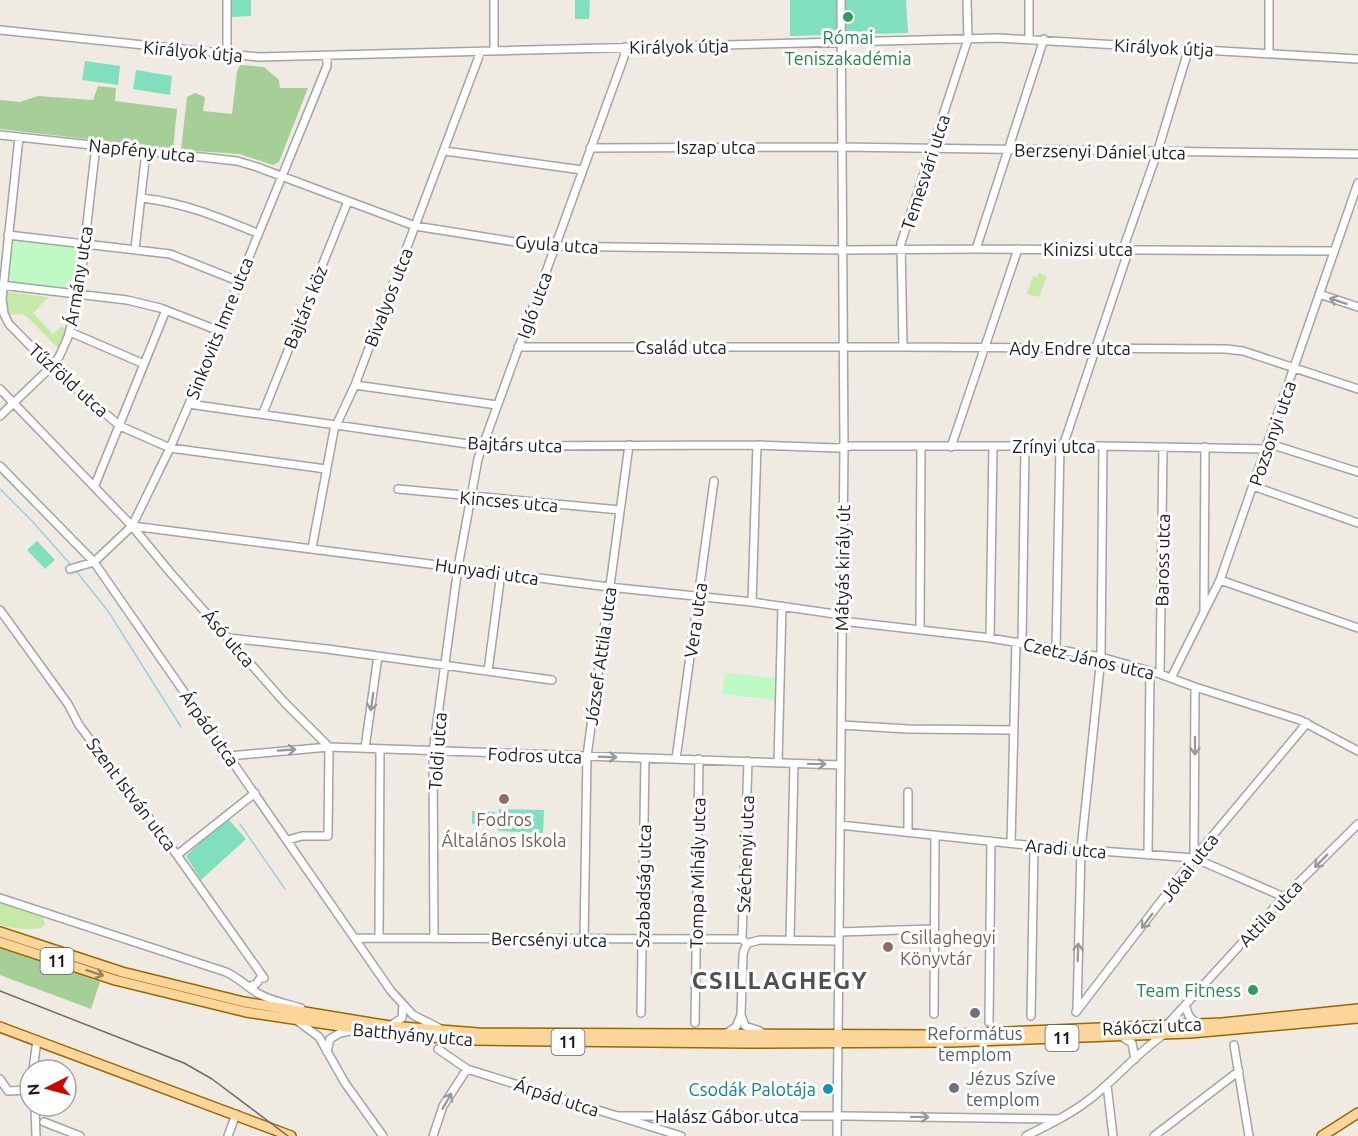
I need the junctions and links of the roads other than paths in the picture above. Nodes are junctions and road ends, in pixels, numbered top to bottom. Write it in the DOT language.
graph roads {
  1 [pos="227,0"];
  2 [pos="494,0"];
  3 [pos="841,0"];
  4 [pos="967,0"];
  5 [pos="1029,0"];
  6 [pos="1269,0"];
  7 [pos="0,30"];
  8 [pos="968,39"];
  9 [pos="1029,39"];
  10 [pos="1044,39"];
  11 [pos="841,42"];
  12 [pos="625,47"];
  13 [pos="1189,48"];
  14 [pos="481,51"];
  15 [pos="494,51"];
  16 [pos="1269,52"];
  17 [pos="227,54"];
  18 [pos="327,56"];
  19 [pos="1358,59"];
  20 [pos="0,135"];
  21 [pos="19,137"];
  22 [pos="96,146"];
  23 [pos="841,147"];
  24 [pos="590,148"];
  25 [pos="933,148"];
  26 [pos="1007,149"];
  27 [pos="445,151"];
  28 [pos="146,152"];
  29 [pos="1157,153"];
  30 [pos="1358,154"];
  31 [pos="582,170"];
  32 [pos="281,176"];
  33 [pos="1358,183"];
  34 [pos="142,198"];
  35 [pos="348,201"];
  36 [pos="1355,203"];
  37 [pos="415,226"];
  38 [pos="257,234"];
  39 [pos="8,235"];
  40 [pos="85,243"];
  41 [pos="556,247"];
  42 [pos="135,249"];
  43 [pos="902,249"];
  44 [pos="976,249"];
  45 [pos="1018,249"];
  46 [pos="1126,249"];
  47 [pos="843,250"];
  48 [pos="1333,251"];
  49 [pos="238,281"];
  50 [pos="2,285"];
  51 [pos="79,294"];
  52 [pos="1319,294"];
  53 [pos="1358,307"];
  54 [pos="166,310"];
  55 [pos="217,330"];
  56 [pos="70,332"];
  57 [pos="518,347"];
  58 [pos="843,347"];
  59 [pos="903,347"];
  60 [pos="984,348"];
  61 [pos="1096,349"];
  62 [pos="144,364"];
  63 [pos="51,367"];
  64 [pos="1295,368"];
  65 [pos="355,385"];
  66 [pos="0,389"];
  67 [pos="1358,389"];
  68 [pos="13,403"];
  69 [pos="189,404"];
  70 [pos="497,405"];
  71 [pos="263,413"];
  72 [pos="0,416"];
  73 [pos="120,426"];
  74 [pos="337,426"];
  75 [pos="757,445"];
  76 [pos="482,446"];
  77 [pos="629,446"];
  78 [pos="993,446"];
  79 [pos="1025,446"];
  80 [pos="1061,446"];
  81 [pos="1103,446"];
  82 [pos="1266,446"];
  83 [pos="921,447"];
  84 [pos="951,447"];
  85 [pos="1163,447"];
  86 [pos="1205,447"];
  87 [pos="170,448"];
  88 [pos="844,448"];
  89 [pos="0,466"];
  90 [pos="326,469"];
  91 [pos="1358,472"];
  92 [pos="714,481"];
  93 [pos="95,485"];
  94 [pos="1253,486"];
  95 [pos="398,489"];
  96 [pos="471,498"];
  97 [pos="620,510"];
  98 [pos="1358,523"];
  99 [pos="132,526"];
  100 [pos="312,548"];
  101 [pos="94,562"];
  102 [pos="458,567"];
  103 [pos="70,569"];
  104 [pos="501,573"];
  105 [pos="1220,580"];
  106 [pos="609,587"];
  107 [pos="698,596"];
  108 [pos="752,602"];
  109 [pos="782,606"];
  110 [pos="0,610"];
  111 [pos="1204,613"];
  112 [pos="842,618"];
  113 [pos="1358,628"];
  114 [pos="920,629"];
  115 [pos="229,638"];
  116 [pos="990,638"];
  117 [pos="1019,642"];
  118 [pos="1056,649"];
  119 [pos="378,656"];
  120 [pos="1101,657"];
  121 [pos="445,665"];
  122 [pos="488,671"];
  123 [pos="1150,671"];
  124 [pos="1160,674"];
  125 [pos="1171,678"];
  126 [pos="552,680"];
  127 [pos="1195,687"];
  128 [pos="1307,723"];
  129 [pos="841,725"];
  130 [pos="1014,730"];
  131 [pos="329,747"];
  132 [pos="365,748"];
  133 [pos="380,749"];
  134 [pos="1358,751"];
  135 [pos="433,752"];
  136 [pos="229,756"];
  137 [pos="587,756"];
  138 [pos="645,758"];
  139 [pos="676,759"];
  140 [pos="699,759"];
  141 [pos="748,762"];
  142 [pos="778,763"];
  143 [pos="794,764"];
  144 [pos="841,765"];
  145 [pos="908,792"];
  146 [pos="255,793"];
  147 [pos="1358,824"];
  148 [pos="840,825"];
  149 [pos="908,832"];
  150 [pos="935,835"];
  151 [pos="288,840"];
  152 [pos="991,841"];
  153 [pos="1011,843"];
  154 [pos="1034,846"];
  155 [pos="1081,850"];
  156 [pos="177,855"];
  157 [pos="1149,855"];
  158 [pos="1194,858"];
  159 [pos="1284,897"];
  160 [pos="0,898"];
  161 [pos="933,929"];
  162 [pos="0,932"];
  163 [pos="839,932"];
  164 [pos="355,938"];
  165 [pos="379,938"];
  166 [pos="434,938"];
  167 [pos="790,939"];
  168 [pos="584,940"];
  169 [pos="642,940"];
  170 [pos="697,940"];
  171 [pos="747,941"];
  172 [pos="839,941"];
  173 [pos="0,942"];
  174 [pos="249,987"];
  175 [pos="403,1005"];
  176 [pos="1185,1005"];
  177 [pos="1358,1009"];
  178 [pos="641,1013"];
  179 [pos="934,1014"];
  180 [pos="320,1015"];
  181 [pos="741,1015"];
  182 [pos="1031,1016"];
  183 [pos="1358,1018"];
  184 [pos="296,1021"];
  185 [pos="989,1022"];
  186 [pos="695,1023"];
  187 [pos="1197,1024"];
  188 [pos="390,1026"];
  189 [pos="0,1027"];
  190 [pos="356,1029"];
  191 [pos="1187,1029"];
  192 [pos="1165,1030"];
  193 [pos="447,1031"];
  194 [pos="772,1034"];
  195 [pos="718,1035"];
  196 [pos="1121,1036"];
  197 [pos="838,1039"];
  198 [pos="37,1040"];
  199 [pos="1234,1045"];
  200 [pos="438,1048"];
  201 [pos="327,1052"];
  202 [pos="35,1058"];
  203 [pos="1134,1059"];
  204 [pos="467,1070"];
  205 [pos="1239,1071"];
  206 [pos="0,1079"];
  207 [pos="1107,1085"];
  208 [pos="18,1091"];
  209 [pos="1358,1113"];
  210 [pos="236,1114"];
  211 [pos="618,1116"];
  212 [pos="651,1116"];
  213 [pos="837,1116"];
  214 [pos="35,1118"];
  215 [pos="44,1122"];
  216 [pos="1044,1123"];
  217 [pos="649,1126"];
  218 [pos="36,1136"];
  219 [pos="80,1136"];
  220 [pos="228,1136"];
  221 [pos="291,1136"];
  222 [pos="383,1136"];
  223 [pos="434,1136"];
  224 [pos="681,1136"];
  225 [pos="837,1136"];
  226 [pos="1026,1136"];
  227 [pos="1044,1136"];
  228 [pos="1113,1136"];
  229 [pos="1154,1136"];
  230 [pos="1249,1136"];
  231 [pos="1322,1136"];
  1 -- 17 [label="street"];
  2 -- 15 [label="street"];
  3 -- 11 [label="street, Mátyás király út"];
  4 -- 8 [label="street, Temesvári utca"];
  5 -- 9 [label="street"];
  6 -- 16 [label="street"];
  7 -- 17 [label="street, Királyok útja"];
  8 -- 9 [label="street, Királyok útja"];
  8 -- 11 [label="street, Királyok útja"];
  8 -- 25 [label="street, Temesvári utca"];
  9 -- 10 [label="street, Királyok útja"];
  10 -- 13 [label="street, Királyok útja"];
  10 -- 26 [label="street"];
  11 -- 12 [label="street, Királyok útja"];
  11 -- 23 [label="street, Mátyás király út"];
  12 -- 15 [label="street, Királyok útja"];
  12 -- 24 [label="street, Igló utca"];
  13 -- 16 [label="street, Királyok útja"];
  13 -- 29 [label="street"];
  14 -- 15 [label="street, Királyok útja"];
  14 -- 18 [label="street, Királyok útja"];
  14 -- 27 [label="street, Bivalyos utca"];
  16 -- 19 [label="street, Királyok útja"];
  17 -- 18 [label="street, Királyok útja"];
  18 -- 32 [label="street, Sinkovits Imre utca"];
  20 -- 21 [label="street, Napfény utca"];
  21 -- 22 [label="street, Napfény utca"];
  21 -- 39 [label="street, Tűzföld utca"];
  22 -- 28 [label="street, Napfény utca"];
  22 -- 40 [label="street, Ármány utca"];
  23 -- 24 [label="street, Iszap utca"];
  23 -- 25 [label="street, Berzsenyi Dániel utca"];
  23 -- 47 [label="street, Mátyás király út"];
  24 -- 31 [label="street, Igló utca"];
  25 -- 26 [label="street, Berzsenyi Dániel utca"];
  25 -- 43 [label="street, Temesvári utca"];
  26 -- 29 [label="street, Berzsenyi Dániel utca"];
  26 -- 44 [label="street"];
  27 -- 31 [label="street"];
  27 -- 37 [label="street, Bivalyos utca"];
  28 -- 32 [label="street, Napfény utca"];
  28 -- 34 [label="street"];
  29 -- 30 [label="street, Berzsenyi Dániel utca"];
  29 -- 46 [label="street"];
  31 -- 41 [label="street, Igló utca"];
  32 -- 35 [label="street, Gyula utca"];
  32 -- 38 [label="street, Sinkovits Imre utca"];
  33 -- 36 [label="street, Pozsonyi utca"];
  34 -- 38 [label="street"];
  34 -- 42 [label="street"];
  35 -- 37 [label="street, Gyula utca"];
  35 -- 71 [label="street, Bajtárs köz"];
  36 -- 48 [label="street, Pozsonyi utca"];
  37 -- 41 [label="street, Gyula utca"];
  37 -- 65 [label="street, Bivalyos utca"];
  38 -- 49 [label="street, Sinkovits Imre utca"];
  39 -- 40 [label="street"];
  39 -- 50 [label="street, Tűzföld utca"];
  40 -- 42 [label="street"];
  40 -- 51 [label="street, Ármány utca"];
  41 -- 47 [label="street, Gyula utca"];
  41 -- 57 [label="street, Igló utca"];
  42 -- 49 [label="street"];
  43 -- 44 [label="street, Kinizsi utca"];
  43 -- 47 [label="street, Kinizsi utca"];
  43 -- 59 [label="street, Temesvári utca"];
  44 -- 45 [label="street, Kinizsi utca"];
  45 -- 46 [label="street, Kinizsi utca"];
  45 -- 60 [label="street"];
  46 -- 48 [label="street, Kinizsi utca"];
  46 -- 61 [label="street"];
  47 -- 58 [label="street, Mátyás király út"];
  48 -- 52 [label="street, Pozsonyi utca"];
  49 -- 55 [label="street, Sinkovits Imre utca"];
  50 -- 51 [label="street"];
  50 -- 63 [label="street, Tűzföld utca"];
  51 -- 54 [label="street"];
  51 -- 56 [label="street, Ármány utca"];
  53 -- 52 [label="street, one-way"];
  52 -- 64 [label="street, Pozsonyi utca"];
  54 -- 55 [label="street"];
  54 -- 62 [label="street"];
  55 -- 69 [label="street, Sinkovits Imre utca"];
  56 -- 62 [label="street"];
  56 -- 63 [label="street, Ármány utca"];
  57 -- 58 [label="street, Család utca"];
  57 -- 70 [label="street, Igló utca"];
  58 -- 59 [label="street, Ady Endre utca"];
  58 -- 88 [label="street, Mátyás király út"];
  59 -- 60 [label="street, Ady Endre utca"];
  60 -- 61 [label="street, Ady Endre utca"];
  60 -- 84 [label="street"];
  61 -- 64 [label="street, Ady Endre utca"];
  61 -- 80 [label="street"];
  62 -- 73 [label="street"];
  63 -- 68 [label="street, Ármány utca"];
  63 -- 73 [label="street, Tűzföld utca"];
  64 -- 67 [label="street, Ady Endre utca"];
  64 -- 82 [label="street, Pozsonyi utca"];
  65 -- 70 [label="street"];
  65 -- 74 [label="street, Bivalyos utca"];
  66 -- 68 [label="street, Ásó utca"];
  68 -- 72 [label="street, Ármány utca"];
  68 -- 93 [label="street, Ásó utca"];
  69 -- 71 [label="street, Bajtárs utca"];
  69 -- 87 [label="street, Sinkovits Imre utca"];
  70 -- 76 [label="street, Igló utca"];
  71 -- 74 [label="street, Bajtárs utca"];
  73 -- 87 [label="street, Tűzföld utca"];
  73 -- 93 [label="street"];
  74 -- 76 [label="street, Bajtárs utca"];
  74 -- 90 [label="street, Bivalyos utca"];
  75 -- 77 [label="street, Bajtárs utca"];
  75 -- 88 [label="street, Bajtárs utca"];
  75 -- 108 [label="street"];
  76 -- 77 [label="street, Bajtárs utca"];
  76 -- 96 [label="street, Igló utca"];
  77 -- 97 [label="street, József Attila utca"];
  78 -- 79 [label="street, Zrínyi utca"];
  78 -- 84 [label="street, Zrínyi utca"];
  78 -- 116 [label="street"];
  79 -- 80 [label="street, Zrínyi utca"];
  79 -- 117 [label="street"];
  80 -- 81 [label="street, Zrínyi utca"];
  80 -- 118 [label="street"];
  81 -- 85 [label="street, Zrínyi utca"];
  81 -- 120 [label="street"];
  82 -- 86 [label="street, Zrínyi utca"];
  82 -- 91 [label="street, Zrínyi utca"];
  82 -- 94 [label="street, Pozsonyi utca"];
  83 -- 84 [label="street, Zrínyi utca"];
  83 -- 88 [label="street, Zrínyi utca"];
  83 -- 114 [label="street"];
  85 -- 86 [label="street, Zrínyi utca"];
  85 -- 124 [label="street, Baross utca"];
  86 -- 111 [label="street"];
  87 -- 90 [label="street, Tűzföld utca"];
  87 -- 99 [label="street, Sinkovits Imre utca"];
  88 -- 112 [label="street, Mátyás király út"];
  89 -- 101 [label="street, Árpád utca"];
  90 -- 100 [label="street, Bivalyos utca"];
  92 -- 107 [label="street, Vera utca"];
  93 -- 99 [label="street, Ásó utca"];
  94 -- 98 [label="street"];
  94 -- 105 [label="street, Pozsonyi utca"];
  95 -- 96 [label="street, Kincses utca"];
  96 -- 97 [label="street, Kincses utca"];
  96 -- 102 [label="street, Igló utca"];
  97 -- 106 [label="street, József Attila utca"];
  99 -- 100 [label="street, Hunyadi utca"];
  99 -- 101 [label="street, Sinkovits Imre utca"];
  99 -- 115 [label="street, Ásó utca"];
  100 -- 102 [label="street, Hunyadi utca"];
  101 -- 103 [label="street, Sinkovits Imre utca"];
  101 -- 136 [label="street, Árpád utca"];
  102 -- 104 [label="street, Hunyadi utca"];
  102 -- 121 [label="street, Toldi utca"];
  104 -- 106 [label="street, Hunyadi utca"];
  104 -- 122 [label="street"];
  105 -- 111 [label="street, Pozsonyi utca"];
  105 -- 113 [label="street"];
  106 -- 107 [label="street, Hunyadi utca"];
  106 -- 137 [label="street, József Attila utca"];
  107 -- 108 [label="street, Hunyadi utca"];
  107 -- 139 [label="street, Vera utca"];
  108 -- 109 [label="street, Hunyadi utca"];
  109 -- 112 [label="street, Hunyadi utca"];
  109 -- 142 [label="street"];
  110 -- 156 [label="street, Szent István utca"];
  111 -- 125 [label="street, Pozsonyi utca"];
  112 -- 114 [label="street, Czetz János utca"];
  112 -- 129 [label="street, Mátyás király út"];
  114 -- 116 [label="street, Czetz János utca"];
  115 -- 119 [label="street"];
  115 -- 131 [label="street, Ásó utca"];
  116 -- 117 [label="street, Czetz János utca"];
  117 -- 118 [label="street, Czetz János utca"];
  117 -- 130 [label="street"];
  118 -- 120 [label="street, Czetz János utca"];
  119 -- 121 [label="street"];
  119 -- 132 [label="street, one-way"];
  120 -- 123 [label="street, Czetz János utca"];
  120 -- 155 [label="street"];
  121 -- 122 [label="street"];
  121 -- 135 [label="street, Toldi utca"];
  122 -- 126 [label="street"];
  123 -- 124 [label="street, Czetz János utca"];
  123 -- 157 [label="street"];
  124 -- 125 [label="street, Czetz János utca"];
  125 -- 127 [label="street, Czetz János utca"];
  127 -- 128 [label="street, Czetz János utca"];
  127 -- 158 [label="street, one-way"];
  128 -- 134 [label="street, Czetz János utca"];
  128 -- 158 [label="street, Jókai utca"];
  129 -- 130 [label="street"];
  129 -- 144 [label="street, Mátyás király út"];
  130 -- 153 [label="street"];
  131 -- 132 [label="street, Fodros utca"];
  136 -- 131 [label="street, Fodros utca, one-way"];
  131 -- 151 [label="street"];
  132 -- 133 [label="street, Fodros utca"];
  133 -- 135 [label="street, Fodros utca"];
  133 -- 165 [label="street"];
  135 -- 137 [label="street, Fodros utca"];
  135 -- 166 [label="street, Toldi utca"];
  136 -- 146 [label="street, Árpád utca"];
  137 -- 138 [label="street, Fodros utca, one-way"];
  137 -- 168 [label="street, József Attila utca"];
  138 -- 139 [label="street, Fodros utca"];
  138 -- 169 [label="street, Szabadság utca"];
  139 -- 140 [label="street, Fodros utca"];
  140 -- 141 [label="street, Fodros utca"];
  140 -- 170 [label="street, Tompa Mihály utca"];
  141 -- 142 [label="street, Fodros utca"];
  141 -- 171 [label="street, Széchenyi utca"];
  142 -- 143 [label="street, Fodros utca"];
  143 -- 144 [label="street, Fodros utca, one-way"];
  143 -- 167 [label="street"];
  144 -- 148 [label="street, Mátyás király út"];
  145 -- 149 [label="street"];
  146 -- 151 [label="street, Árpád utca"];
  146 -- 156 [label="street"];
  147 -- 159 [label="street, Attila utca, one-way"];
  148 -- 149 [label="street, Aradi utca"];
  148 -- 163 [label="street, Mátyás király út"];
  149 -- 150 [label="street, Aradi utca"];
  150 -- 152 [label="street, Aradi utca"];
  150 -- 161 [label="street"];
  151 -- 164 [label="street, Árpád utca"];
  152 -- 153 [label="street, Aradi utca"];
  152 -- 185 [label="street"];
  153 -- 154 [label="street, Aradi utca"];
  154 -- 155 [label="street, Aradi utca"];
  154 -- 182 [label="street"];
  155 -- 157 [label="street, Aradi utca"];
  158 -- 155 [label="street, Jókai utca, one-way"];
  156 -- 174 [label="street, Szent István utca"];
  157 -- 158 [label="street, Aradi utca"];
  158 -- 159 [label="street, Aradi utca"];
  159 -- 176 [label="street, Attila utca"];
  160 -- 174 [label="street, Batthyány utca"];
  161 -- 163 [label="street"];
  161 -- 179 [label="street"];
  162 -- 180 [label="main road, Batthyány utca / 11"];
  163 -- 172 [label="street, Mátyás király út"];
  164 -- 165 [label="street, Bercsényi utca"];
  164 -- 175 [label="street, Árpád utca"];
  165 -- 166 [label="street, Bercsényi utca"];
  166 -- 168 [label="street, Bercsényi utca"];
  167 -- 171 [label="street, Bercsényi utca"];
  167 -- 172 [label="street, Bercsényi utca"];
  168 -- 169 [label="street, Bercsényi utca"];
  169 -- 170 [label="street, Bercsényi utca"];
  169 -- 178 [label="street, Szabadság utca"];
  170 -- 171 [label="street, Bercsényi utca"];
  170 -- 186 [label="street, Tompa Mihály utca"];
  171 -- 181 [label="street, Széchenyi utca"];
  172 -- 197 [label="street, Mátyás király út"];
  173 -- 184 [label="main road, Batthyány utca / 11, one-way"];
  174 -- 180 [label="street, Batthyány utca"];
  175 -- 188 [label="street"];
  175 -- 193 [label="street, Árpád utca"];
  176 -- 187 [label="street"];
  176 -- 191 [label="street"];
  176 -- 192 [label="street, Attila utca"];
  177 -- 187 [label="main road, Rákóczi utca / 11"];
  180 -- 188 [label="main road, Batthyány utca / 11"];
  181 -- 194 [label="street"];
  181 -- 195 [label="street"];
  183 -- 191 [label="main road, Rákóczi utca / 11"];
  184 -- 190 [label="main road, Batthyány utca / 11"];
  184 -- 201 [label="street"];
  187 -- 191 [label="main road, Rákóczi utca / 11"];
  188 -- 193 [label="main road, Batthyány utca / 11"];
  189 -- 198 [label="main road"];
  190 -- 197 [label="main road, Batthyány utca / 11"];
  190 -- 201 [label="street"];
  191 -- 192 [label="main road, Rákóczi utca / 11"];
  192 -- 196 [label="main road, Rákóczi utca / 11"];
  192 -- 197 [label="main road, Rákóczi utca / 11"];
  192 -- 203 [label="street, Attila utca"];
  193 -- 195 [label="main road, Batthyány utca / 11"];
  194 -- 195 [label="main road, Batthyány utca / 11"];
  194 -- 197 [label="main road, Batthyány utca / 11"];
  196 -- 197 [label="main road, Rákóczi utca / 11"];
  196 -- 203 [label="street"];
  197 -- 213 [label="street, Mátyás király út"];
  198 -- 202 [label="street"];
  198 -- 210 [label="main road"];
  199 -- 205 [label="street"];
  200 -- 204 [label="street, Árpád utca"];
  201 -- 222 [label="street"];
  203 -- 207 [label="street, Attila utca"];
  204 -- 211 [label="street, Árpád utca"];
  223 -- 204 [label="street, one-way"];
  205 -- 229 [label="street"];
  205 -- 230 [label="street"];
  206 -- 208 [label="street"];
  207 -- 216 [label="street, Attila utca"];
  207 -- 228 [label="street"];
  209 -- 231 [label="main road"];
  210 -- 220 [label="street"];
  210 -- 221 [label="main road"];
  211 -- 212 [label="street, Halász Gábor utca"];
  211 -- 217 [label="street, Árpád utca"];
  212 -- 213 [label="street, Halász Gábor utca"];
  212 -- 217 [label="street"];
  213 -- 216 [label="street, Halász Gábor utca, one-way"];
  213 -- 225 [label="street, Mátyás király út"];
  214 -- 218 [label="street"];
  215 -- 219 [label="street"];
  216 -- 226 [label="street, Attila utca"];
  216 -- 227 [label="street"];
  217 -- 224 [label="street, Árpád utca"];
}
